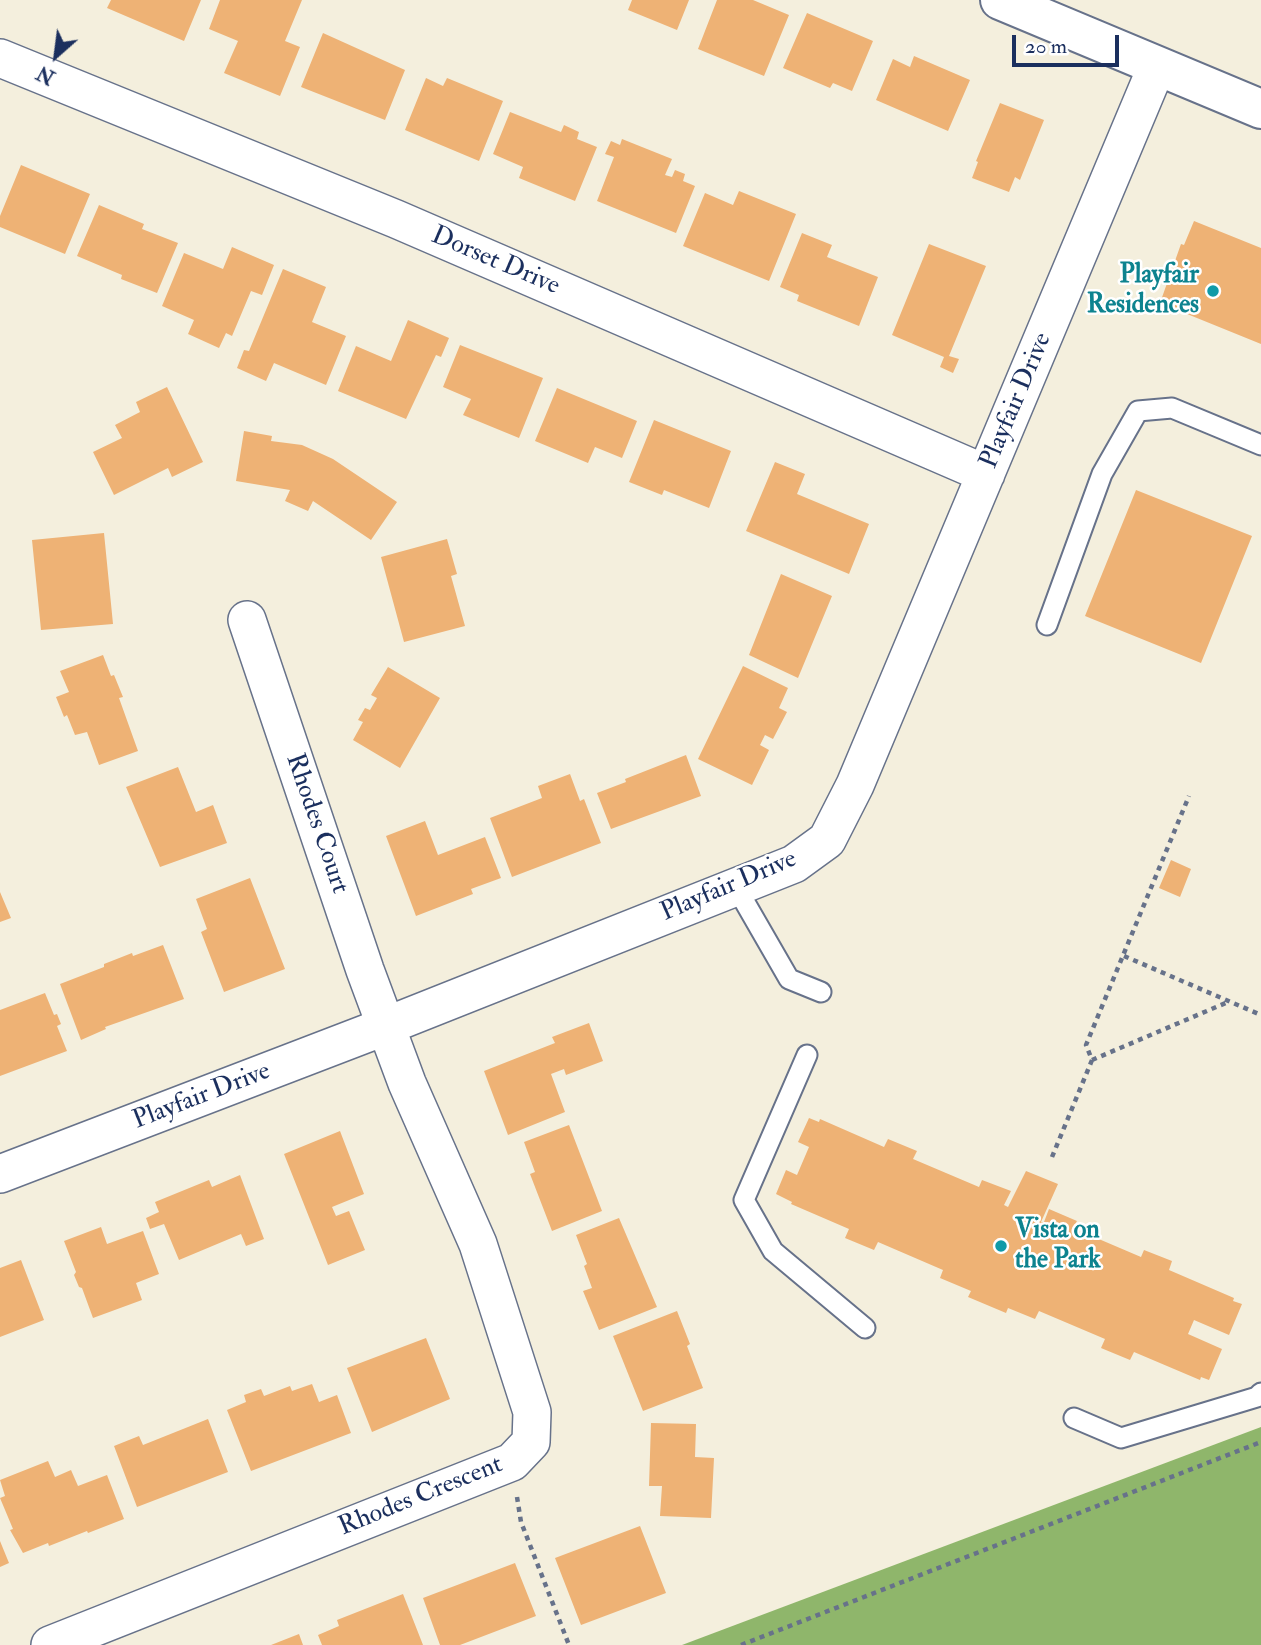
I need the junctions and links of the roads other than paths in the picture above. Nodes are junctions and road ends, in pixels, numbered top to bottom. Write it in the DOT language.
graph roads {
  1 [pos="1000,0"];
  2 [pos="0,58"];
  3 [pos="1157,66"];
  4 [pos="1261,108"];
  5 [pos="1261,445"];
  6 [pos="986,474"];
  7 [pos="247,620"];
  8 [pos="1047,625"];
  9 [pos="736,887"];
  10 [pos="821,992"];
  11 [pos="386,1026"];
  12 [pos="807,1055"];
  13 [pos="0,1174"];
  14 [pos="865,1328"];
  15 [pos="1261,1393"];
  16 [pos="1074,1418"];
  17 [pos="50,1645"];
  1 -- 3 [label="street"];
  2 -- 6 [label="street, Dorset Drive"];
  3 -- 4 [label="street"];
  3 -- 6 [label="street, Playfair Drive"];
  5 -- 8 [label="lane"];
  6 -- 9 [label="street, Playfair Drive"];
  7 -- 11 [label="street, Rhodes Court"];
  9 -- 10 [label="lane"];
  9 -- 11 [label="street, Playfair Drive"];
  11 -- 13 [label="street, Playfair Drive"];
  11 -- 17 [label="street, Rhodes Crescent"];
  12 -- 14 [label="lane"];
  15 -- 16 [label="lane"];
}
